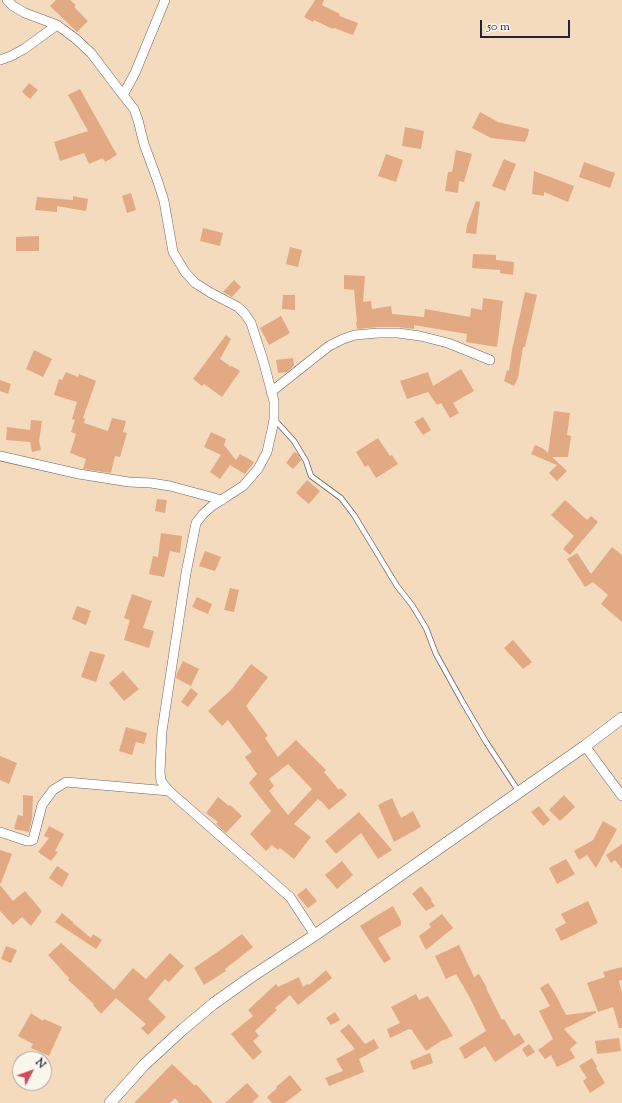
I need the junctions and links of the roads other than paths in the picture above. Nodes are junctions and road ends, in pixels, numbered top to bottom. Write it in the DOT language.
graph roads {
  1 [pos="7,0"];
  2 [pos="165,0"];
  3 [pos="57,25"];
  4 [pos="0,60"];
  5 [pos="123,95"];
  6 [pos="490,360"];
  7 [pos="271,392"];
  8 [pos="274,419"];
  9 [pos="0,456"];
  10 [pos="222,500"];
  11 [pos="622,718"];
  12 [pos="586,746"];
  13 [pos="169,791"];
  14 [pos="519,792"];
  15 [pos="622,796"];
  16 [pos="0,832"];
  17 [pos="315,935"];
  18 [pos="110,1103"];
  1 -- 3 [label="street"];
  2 -- 5 [label="street"];
  3 -- 4 [label="street"];
  3 -- 5 [label="street"];
  5 -- 7 [label="street"];
  6 -- 7 [label="street"];
  7 -- 8 [label="street"];
  8 -- 10 [label="street"];
  8 -- 14 [label="lane"];
  9 -- 10 [label="street"];
  10 -- 13 [label="street"];
  11 -- 12 [label="street"];
  12 -- 14 [label="street"];
  12 -- 15 [label="street"];
  13 -- 16 [label="street"];
  13 -- 17 [label="street"];
  14 -- 17 [label="street"];
  17 -- 18 [label="street"];
}
